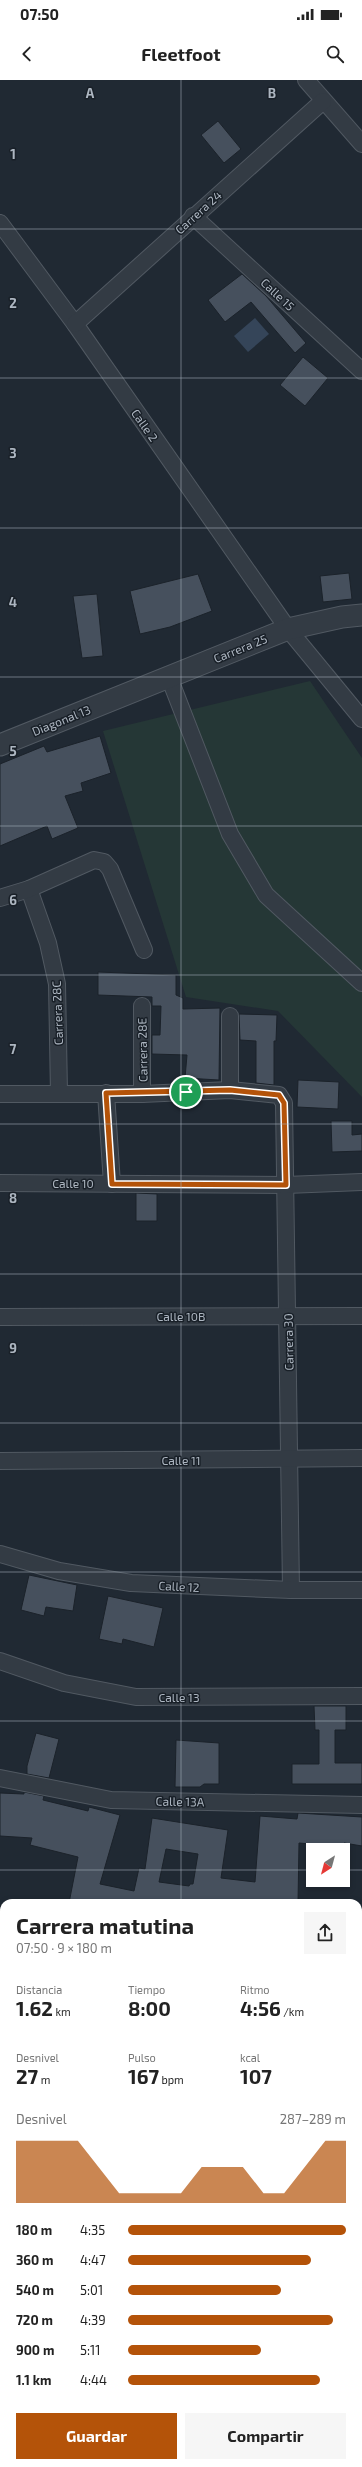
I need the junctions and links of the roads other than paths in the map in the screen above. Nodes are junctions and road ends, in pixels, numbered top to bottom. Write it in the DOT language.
graph roads {
  1 [pos="306,80"];
  2 [pos="323,101"];
  3 [pos="362,144"];
  4 [pos="193,216"];
  5 [pos="0,223"];
  6 [pos="75,324"];
  7 [pos="362,371"];
  8 [pos="362,615"];
  9 [pos="288,629"];
  10 [pos="169,677"];
  11 [pos="123,696"];
  12 [pos="362,719"];
  13 [pos="0,745"];
  14 [pos="29,889"];
  15 [pos="0,898"];
  16 [pos="144,950"];
  17 [pos="362,983"];
  18 [pos="142,1006"];
  19 [pos="230,1016"];
  20 [pos="230,1090"];
  21 [pos="59,1093"];
  22 [pos="106,1093"];
  23 [pos="0,1094"];
  24 [pos="142,1094"];
  25 [pos="362,1182"];
  26 [pos="0,1183"];
  27 [pos="112,1184"];
  28 [pos="286,1185"];
  29 [pos="287,1315"];
  30 [pos="362,1316"];
  31 [pos="0,1317"];
  32 [pos="362,1458"];
  33 [pos="291,1459"];
  34 [pos="0,1461"];
  35 [pos="0,1554"];
  36 [pos="291,1590"];
  37 [pos="362,1590"];
  38 [pos="0,1661"];
  39 [pos="362,1696"];
  40 [pos="0,1778"];
  41 [pos="362,1805"];
  1 -- 2 [label="street"];
  2 -- 3 [label="street"];
  2 -- 4 [label="street, Carrera 24"];
  4 -- 6 [label="street, Carrera 24"];
  4 -- 7 [label="street, Calle 15"];
  5 -- 6 [label="street, Calle 2"];
  6 -- 9 [label="street, Calle 2"];
  8 -- 9 [label="street, Carrera 25"];
  9 -- 10 [label="street, Carrera 25"];
  9 -- 12 [label="street, Calle 2"];
  10 -- 11 [label="street, Carrera 25"];
  10 -- 17 [label="street"];
  11 -- 13 [label="street, Diagonal 13"];
  14 -- 15 [label="street"];
  14 -- 16 [label="street"];
  14 -- 21 [label="street, Carrera 28C"];
  18 -- 24 [label="street, Carrera 28E"];
  19 -- 20 [label="street"];
  20 -- 24 [label="street"];
  20 -- 28 [label="street, Carrera 30"];
  21 -- 22 [label="street"];
  21 -- 23 [label="street"];
  22 -- 24 [label="street"];
  22 -- 27 [label="street"];
  25 -- 28 [label="street, Calle 10"];
  26 -- 27 [label="street, Calle 10"];
  27 -- 28 [label="street, Calle 10"];
  28 -- 29 [label="street, Carrera 30"];
  29 -- 30 [label="street, Calle 10B"];
  29 -- 31 [label="street, Calle 10B"];
  29 -- 33 [label="street, Carrera 30"];
  32 -- 33 [label="street, Calle 11"];
  33 -- 34 [label="street, Calle 11"];
  33 -- 36 [label="street, Carrera 30"];
  35 -- 36 [label="street, Calle 12"];
  36 -- 37 [label="street, Calle 12"];
  38 -- 39 [label="street, Calle 13"];
  40 -- 41 [label="street, Calle 13A"];
}
